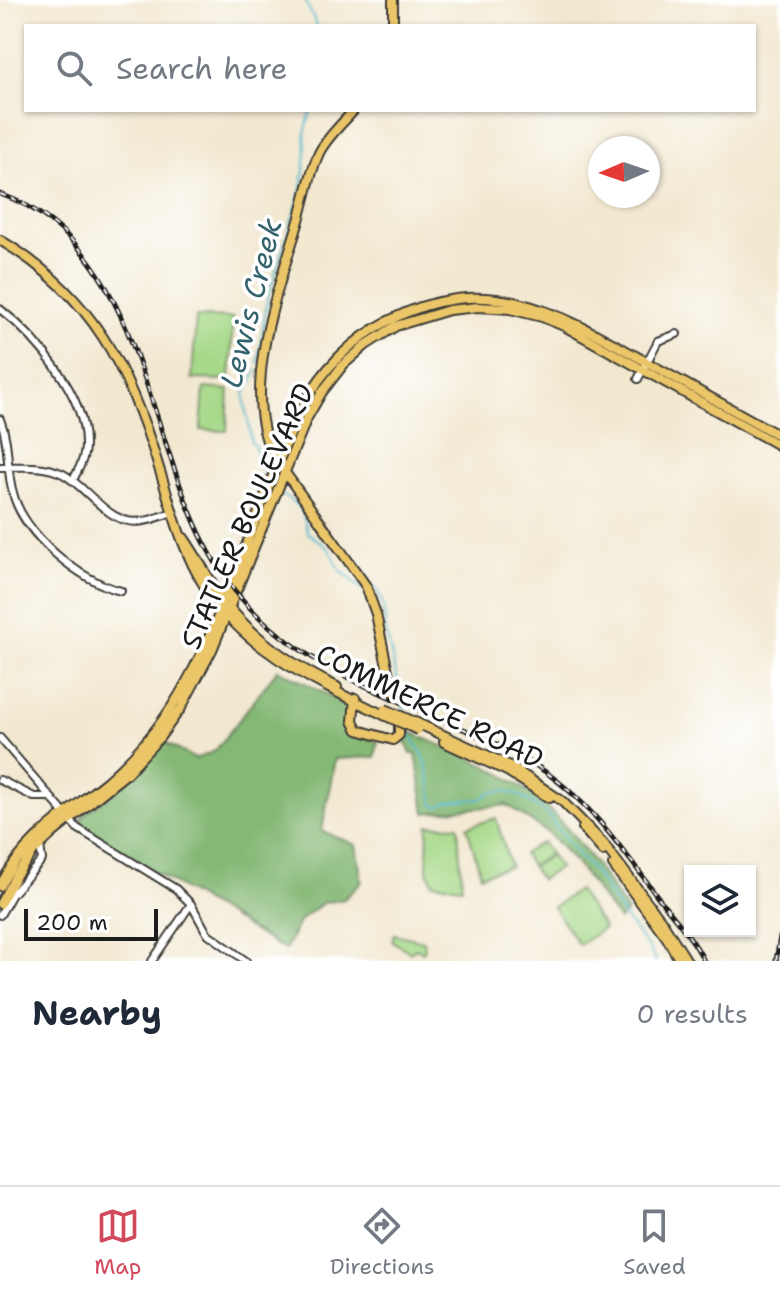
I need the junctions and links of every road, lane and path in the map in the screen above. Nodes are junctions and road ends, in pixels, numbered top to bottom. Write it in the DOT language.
graph roads {
  1 [pos="393,0"];
  2 [pos="393,24"];
  3 [pos="352,112"];
  4 [pos="0,240"];
  5 [pos="0,309"];
  6 [pos="677,334"];
  7 [pos="645,366"];
  8 [pos="638,379"];
  9 [pos="0,419"];
  10 [pos="780,436"];
  11 [pos="780,446"];
  12 [pos="269,447"];
  13 [pos="286,447"];
  14 [pos="279,464"];
  15 [pos="0,467"];
  16 [pos="10,467"];
  17 [pos="281,475"];
  18 [pos="73,480"];
  19 [pos="292,487"];
  20 [pos="272,495"];
  21 [pos="173,512"];
  22 [pos="121,591"];
  23 [pos="225,607"];
  24 [pos="355,698"];
  25 [pos="391,705"];
  26 [pos="399,726"];
  27 [pos="418,727"];
  28 [pos="0,738"];
  29 [pos="0,780"];
  30 [pos="50,797"];
  31 [pos="67,817"];
  32 [pos="40,845"];
  33 [pos="0,886"];
  34 [pos="0,904"];
  35 [pos="191,904"];
  36 [pos="0,915"];
  37 [pos="152,961"];
  38 [pos="246,961"];
  39 [pos="680,961"];
  40 [pos="687,961"];
  1 -- 2 [label="main road"];
  3 -- 12 [label="main road"];
  4 -- 21 [label="main road, COMMERCE ROAD"];
  5 -- 18 [label="street"];
  6 -- 7 [label="street"];
  7 -- 8 [label="street"];
  7 -- 10 [label="main road, STATLER BOULEVARD"];
  7 -- 11 [label="main road, STATLER BOULEVARD"];
  7 -- 13 [label="main road, STATLER BOULEVARD"];
  7 -- 17 [label="main road, STATLER BOULEVARD"];
  9 -- 16 [label="street"];
  12 -- 13 [label="main road"];
  12 -- 14 [label="main road"];
  13 -- 14 [label="main road, STATLER BOULEVARD"];
  14 -- 17 [label="main road, STATLER BOULEVARD"];
  15 -- 16 [label="street"];
  16 -- 18 [label="street"];
  16 -- 22 [label="street"];
  17 -- 19 [label="main road"];
  17 -- 20 [label="main road, STATLER BOULEVARD"];
  18 -- 21 [label="street"];
  19 -- 20 [label="main road"];
  19 -- 25 [label="main road"];
  20 -- 23 [label="main road, STATLER BOULEVARD"];
  21 -- 23 [label="main road, COMMERCE ROAD"];
  23 -- 24 [label="main road, COMMERCE ROAD"];
  23 -- 31 [label="main road, STATLER BOULEVARD"];
  24 -- 25 [label="main road, COMMERCE ROAD"];
  24 -- 26 [label="main road"];
  25 -- 27 [label="main road, COMMERCE ROAD, bridge"];
  27 -- 39 [label="main road, COMMERCE ROAD"];
  27 -- 40 [label="main road, COMMERCE ROAD"];
  28 -- 30 [label="street"];
  29 -- 30 [label="street"];
  30 -- 31 [label="street"];
  31 -- 32 [label="main road, STATLER BOULEVARD"];
  31 -- 33 [label="main road, STATLER BOULEVARD"];
  31 -- 35 [label="street"];
  32 -- 34 [label="main road, STATLER BOULEVARD"];
  32 -- 36 [label="street"];
  35 -- 37 [label="street"];
  35 -- 38 [label="street"];
}
